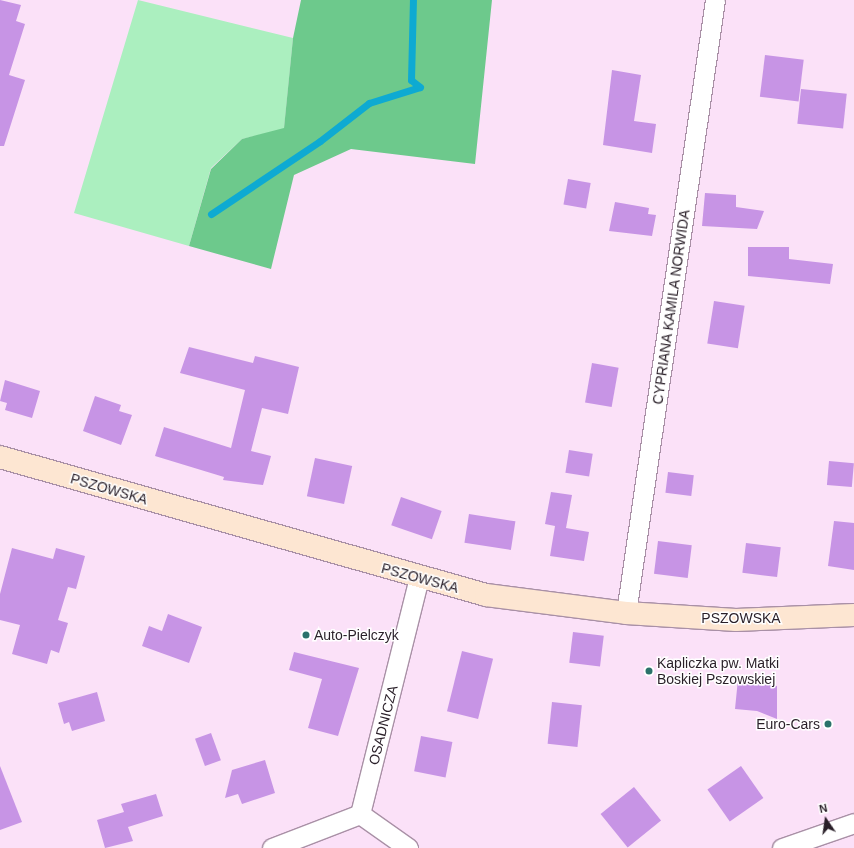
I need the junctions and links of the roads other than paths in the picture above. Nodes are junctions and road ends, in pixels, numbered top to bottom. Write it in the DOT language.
graph roads {
  1 [pos="715,0"];
  2 [pos="0,457"];
  3 [pos="419,578"];
  4 [pos="626,613"];
  5 [pos="854,615"];
  6 [pos="360,814"];
  7 [pos="854,824"];
  8 [pos="272,848"];
  9 [pos="408,848"];
  10 [pos="782,848"];
  1 -- 4 [label="street, CYPRIANA KAMILA NORWIDA"];
  2 -- 3 [label="main road, PSZOWSKA"];
  3 -- 4 [label="main road, PSZOWSKA"];
  3 -- 6 [label="street, OSADNICZA"];
  4 -- 5 [label="main road, PSZOWSKA"];
  6 -- 8 [label="street"];
  6 -- 9 [label="street"];
  7 -- 10 [label="street"];
}
